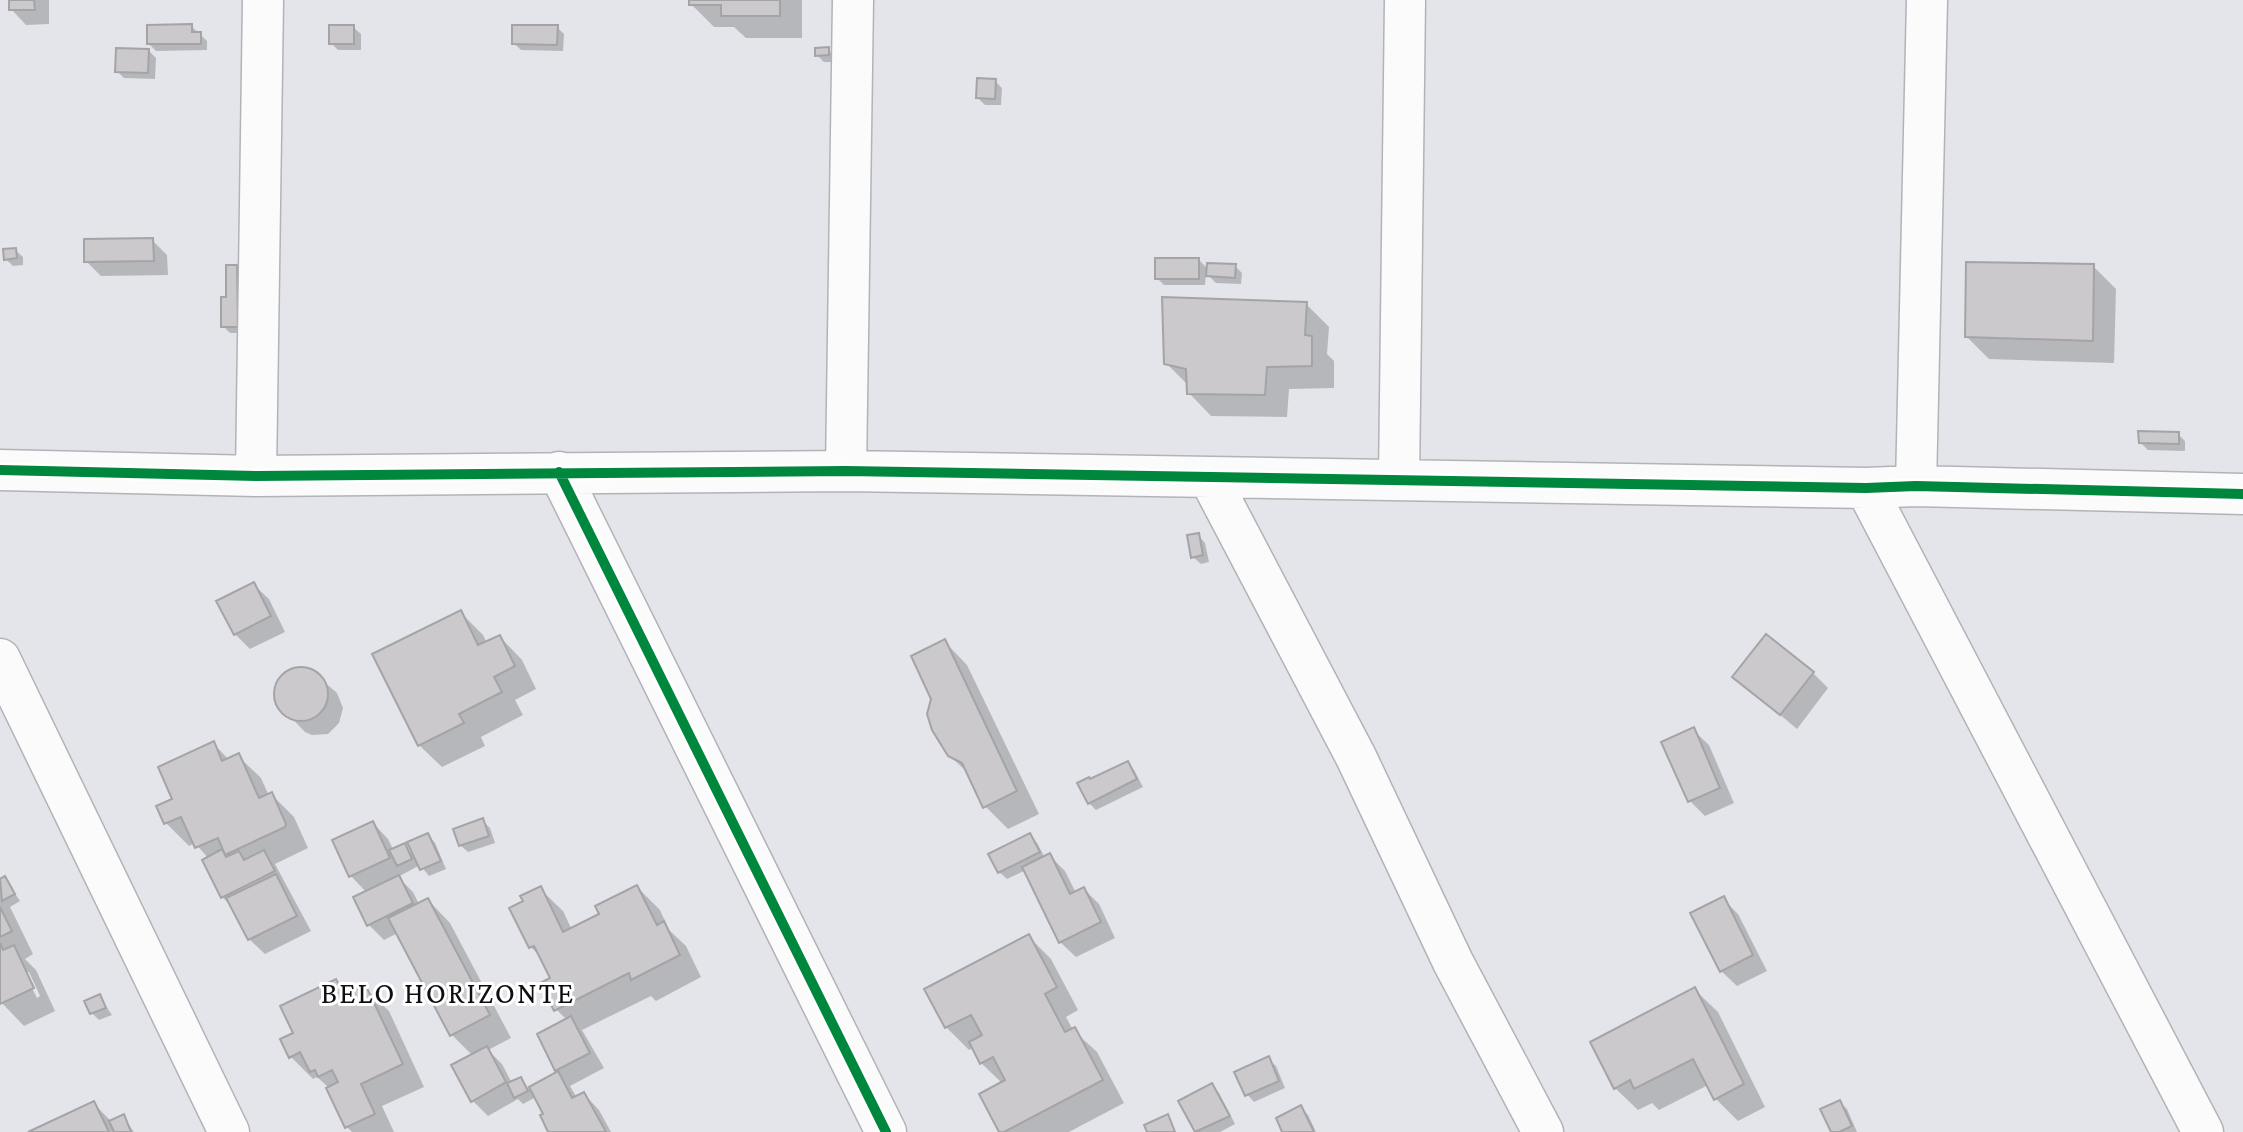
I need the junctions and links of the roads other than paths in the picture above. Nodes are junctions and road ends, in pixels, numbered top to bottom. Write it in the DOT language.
graph roads {
  1 [pos="263,0"];
  2 [pos="853,0"];
  3 [pos="1405,0"];
  4 [pos="1927,0"];
  5 [pos="0,470"];
  6 [pos="846,471"];
  7 [pos="559,472"];
  8 [pos="256,476"];
  9 [pos="1209,477"];
  10 [pos="1399,480"];
  11 [pos="1916,486"];
  12 [pos="1866,488"];
  13 [pos="2243,494"];
  14 [pos="0,659"];
  15 [pos="229,1132"];
  16 [pos="886,1132"];
  17 [pos="1543,1132"];
  18 [pos="2203,1132"];
  1 -- 8 [label="street"];
  2 -- 6 [label="street"];
  3 -- 10 [label="street"];
  4 -- 11 [label="street"];
  5 -- 8 [label="street"];
  6 -- 7 [label="street"];
  6 -- 9 [label="street"];
  7 -- 8 [label="street"];
  7 -- 16 [label="street"];
  9 -- 10 [label="street"];
  9 -- 17 [label="street"];
  10 -- 12 [label="street"];
  11 -- 12 [label="street"];
  11 -- 13 [label="street"];
  12 -- 18 [label="street"];
  14 -- 15 [label="street"];
}
